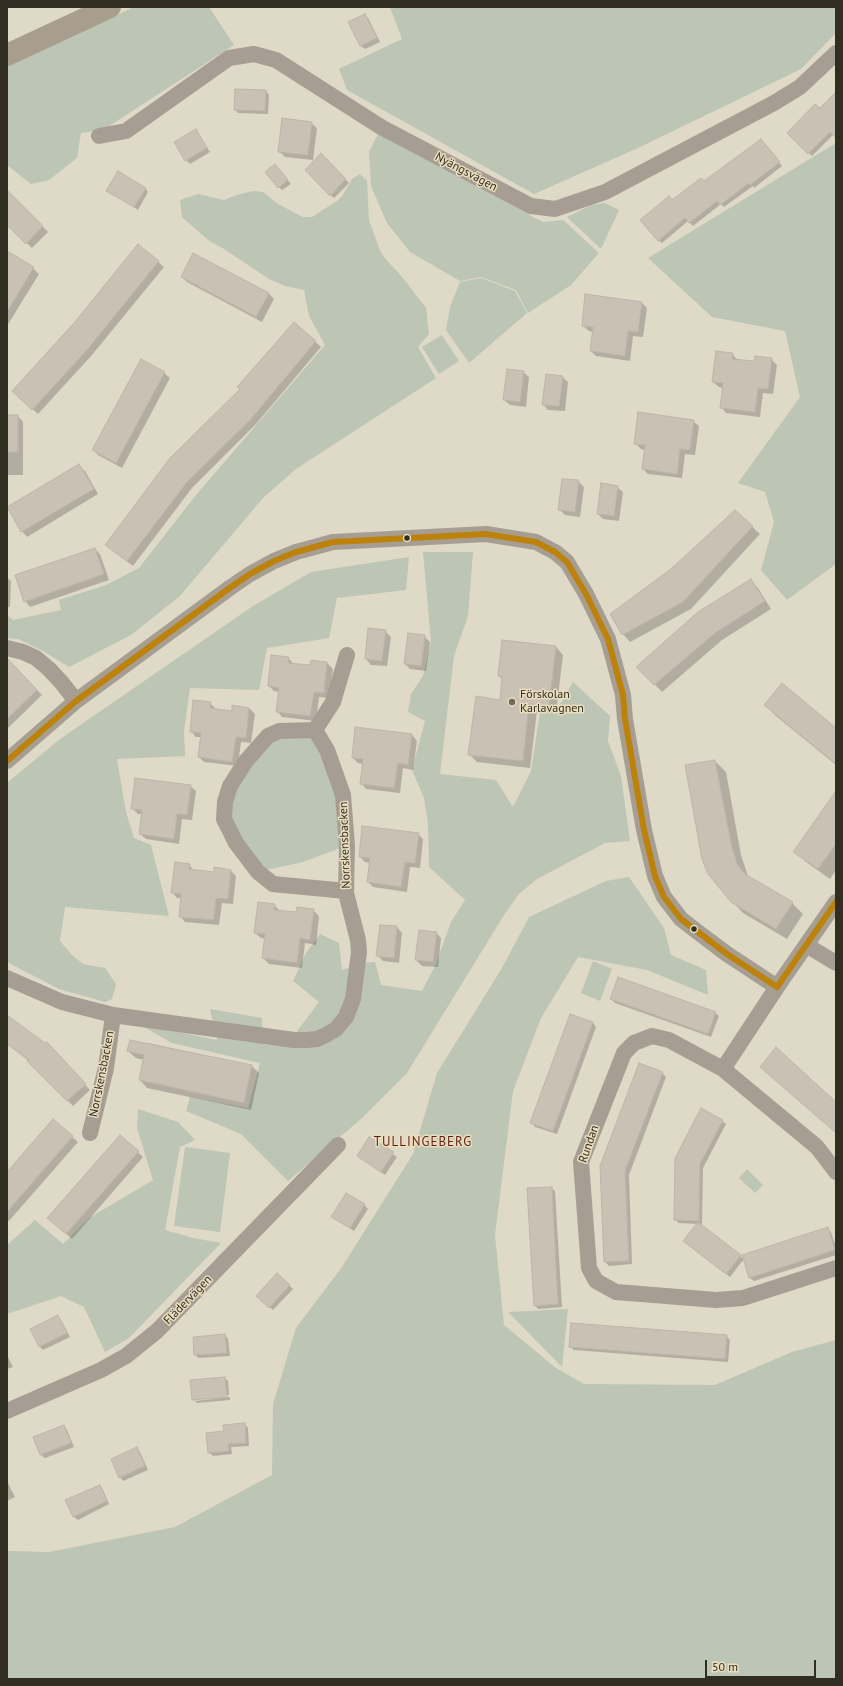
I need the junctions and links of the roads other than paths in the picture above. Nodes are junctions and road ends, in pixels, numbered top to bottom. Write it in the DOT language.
graph roads {
  1 [pos="110,7"];
  2 [pos="836,53"];
  3 [pos="7,55"];
  4 [pos="99,136"];
  5 [pos="7,648"];
  6 [pos="347,655"];
  7 [pos="76,701"];
  8 [pos="315,730"];
  9 [pos="7,761"];
  10 [pos="346,891"];
  11 [pos="836,902"];
  12 [pos="806,944"];
  13 [pos="836,964"];
  14 [pos="7,978"];
  15 [pos="777,986"];
  16 [pos="113,1015"];
  17 [pos="723,1069"];
  18 [pos="90,1134"];
  19 [pos="338,1145"];
  20 [pos="836,1172"];
  21 [pos="836,1268"];
  22 [pos="7,1411"];
  1 -- 3 [label="main road"];
  2 -- 4 [label="street, Nyängsvägen"];
  5 -- 7 [label="street"];
  6 -- 8 [label="street"];
  7 -- 9 [label="street"];
  7 -- 15 [label="street"];
  8 -- 10 [label="street, Norrskensbacken"];
  8 -- 10 [label="street"];
  10 -- 16 [label="street, Norrskensbacken"];
  11 -- 12 [label="street"];
  12 -- 13 [label="street"];
  12 -- 15 [label="street"];
  14 -- 16 [label="street, Norrskensbacken"];
  15 -- 17 [label="street"];
  16 -- 18 [label="street, Norrskensbacken"];
  17 -- 20 [label="street, Rundan"];
  17 -- 21 [label="street, Rundan"];
  19 -- 22 [label="street, Flädervägen"];
}
